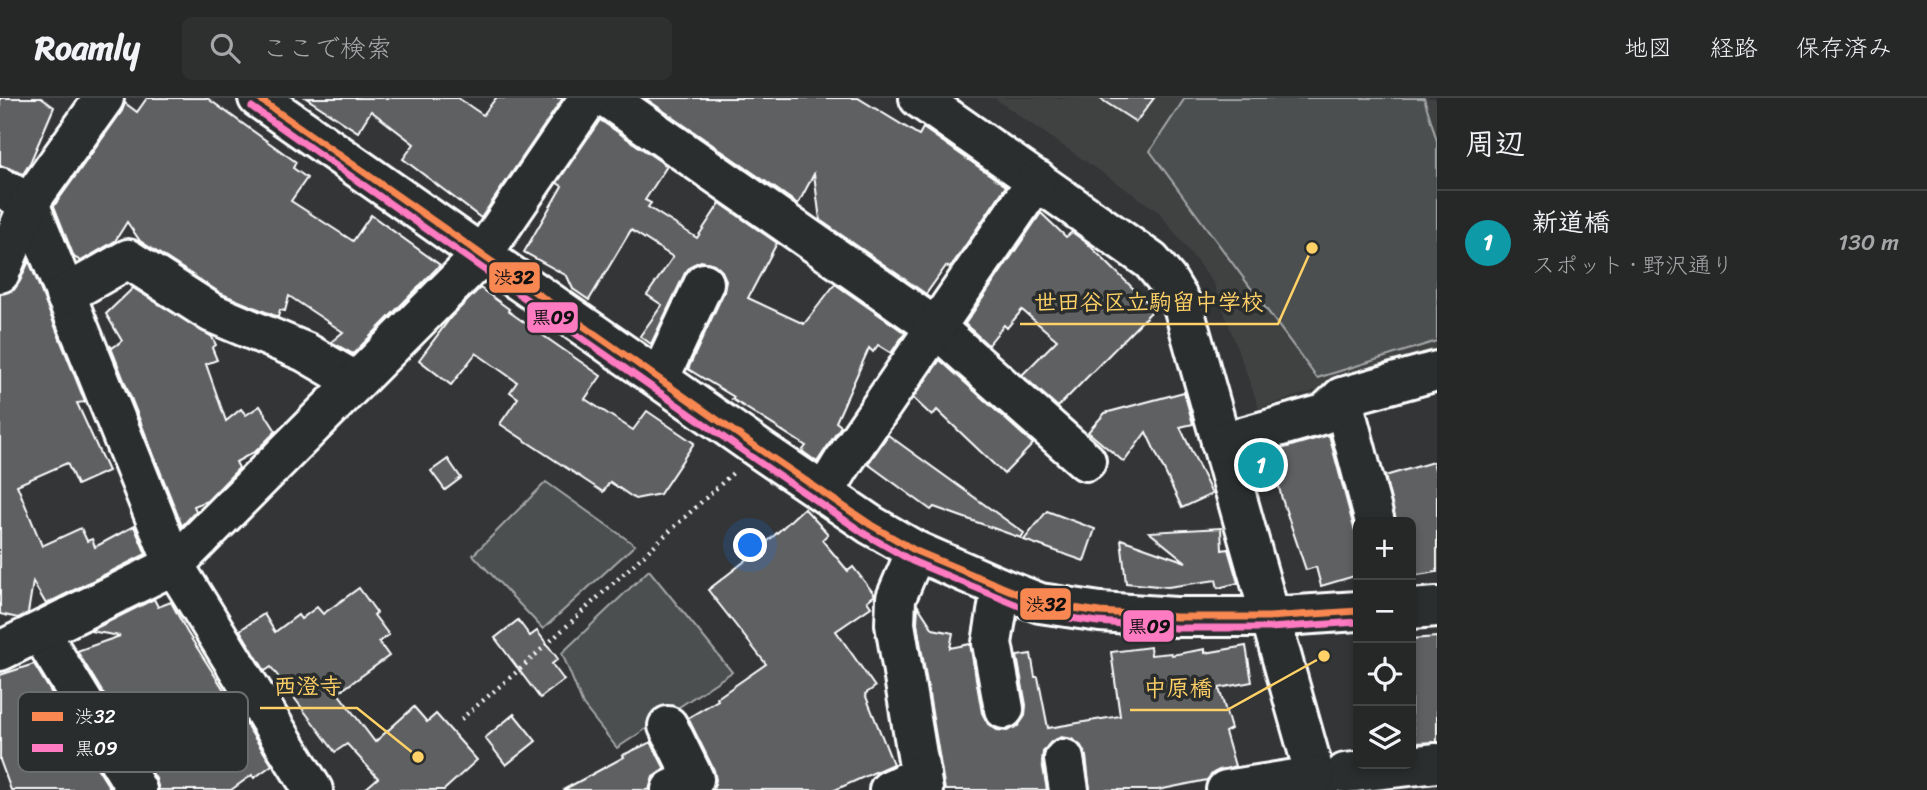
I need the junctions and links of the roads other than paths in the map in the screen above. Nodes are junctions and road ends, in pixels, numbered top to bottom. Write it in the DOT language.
graph roads {
  1 [pos="104,98"];
  2 [pos="257,98"];
  3 [pos="589,98"];
  4 [pos="607,98"];
  5 [pos="919,98"];
  6 [pos="1037,180"];
  7 [pos="14,195"];
  8 [pos="482,255"];
  9 [pos="0,273"];
  10 [pos="704,283"];
  11 [pos="65,295"];
  12 [pos="935,327"];
  13 [pos="1437,371"];
  14 [pos="660,377"];
  15 [pos="355,381"];
  16 [pos="1342,397"];
  17 [pos="1221,443"];
  18 [pos="1086,461"];
  19 [pos="824,493"];
  20 [pos="1374,517"];
  21 [pos="916,551"];
  22 [pos="174,565"];
  23 [pos="1000,589"];
  24 [pos="1437,607"];
  25 [pos="1416,609"];
  26 [pos="1353,611"];
  27 [pos="1269,617"];
  28 [pos="40,632"];
  29 [pos="0,650"];
  30 [pos="77,692"];
  31 [pos="1004,709"];
  32 [pos="668,726"];
  33 [pos="1437,763"];
  34 [pos="126,772"];
  35 [pos="1326,779"];
  36 [pos="911,785"];
  37 [pos="673,789"];
  38 [pos="137,790"];
  39 [pos="313,790"];
  40 [pos="1226,790"];
  1 -- 7 [label="street"];
  2 -- 8 [label="street"];
  3 -- 8 [label="street"];
  4 -- 12 [label="street"];
  5 -- 6 [label="street"];
  6 -- 12 [label="street"];
  6 -- 17 [label="street"];
  7 -- 9 [label="street"];
  7 -- 11 [label="street"];
  8 -- 14 [label="street"];
  8 -- 15 [label="street"];
  10 -- 14 [label="street"];
  11 -- 15 [label="street"];
  11 -- 22 [label="street"];
  12 -- 18 [label="street"];
  12 -- 19 [label="street"];
  13 -- 16 [label="street"];
  14 -- 19 [label="street"];
  15 -- 22 [label="street"];
  16 -- 17 [label="street"];
  16 -- 20 [label="street"];
  17 -- 27 [label="street"];
  19 -- 21 [label="street"];
  21 -- 23 [label="street"];
  21 -- 36 [label="street"];
  22 -- 28 [label="street"];
  22 -- 39 [label="street"];
  23 -- 27 [label="street"];
  23 -- 31 [label="street"];
  24 -- 25 [label="street"];
  26 -- 27 [label="street"];
  27 -- 35 [label="street"];
  28 -- 29 [label="street"];
  28 -- 30 [label="street"];
  32 -- 37 [label="street"];
  33 -- 35 [label="street"];
  34 -- 38 [label="street"];
  35 -- 40 [label="street"];
}
